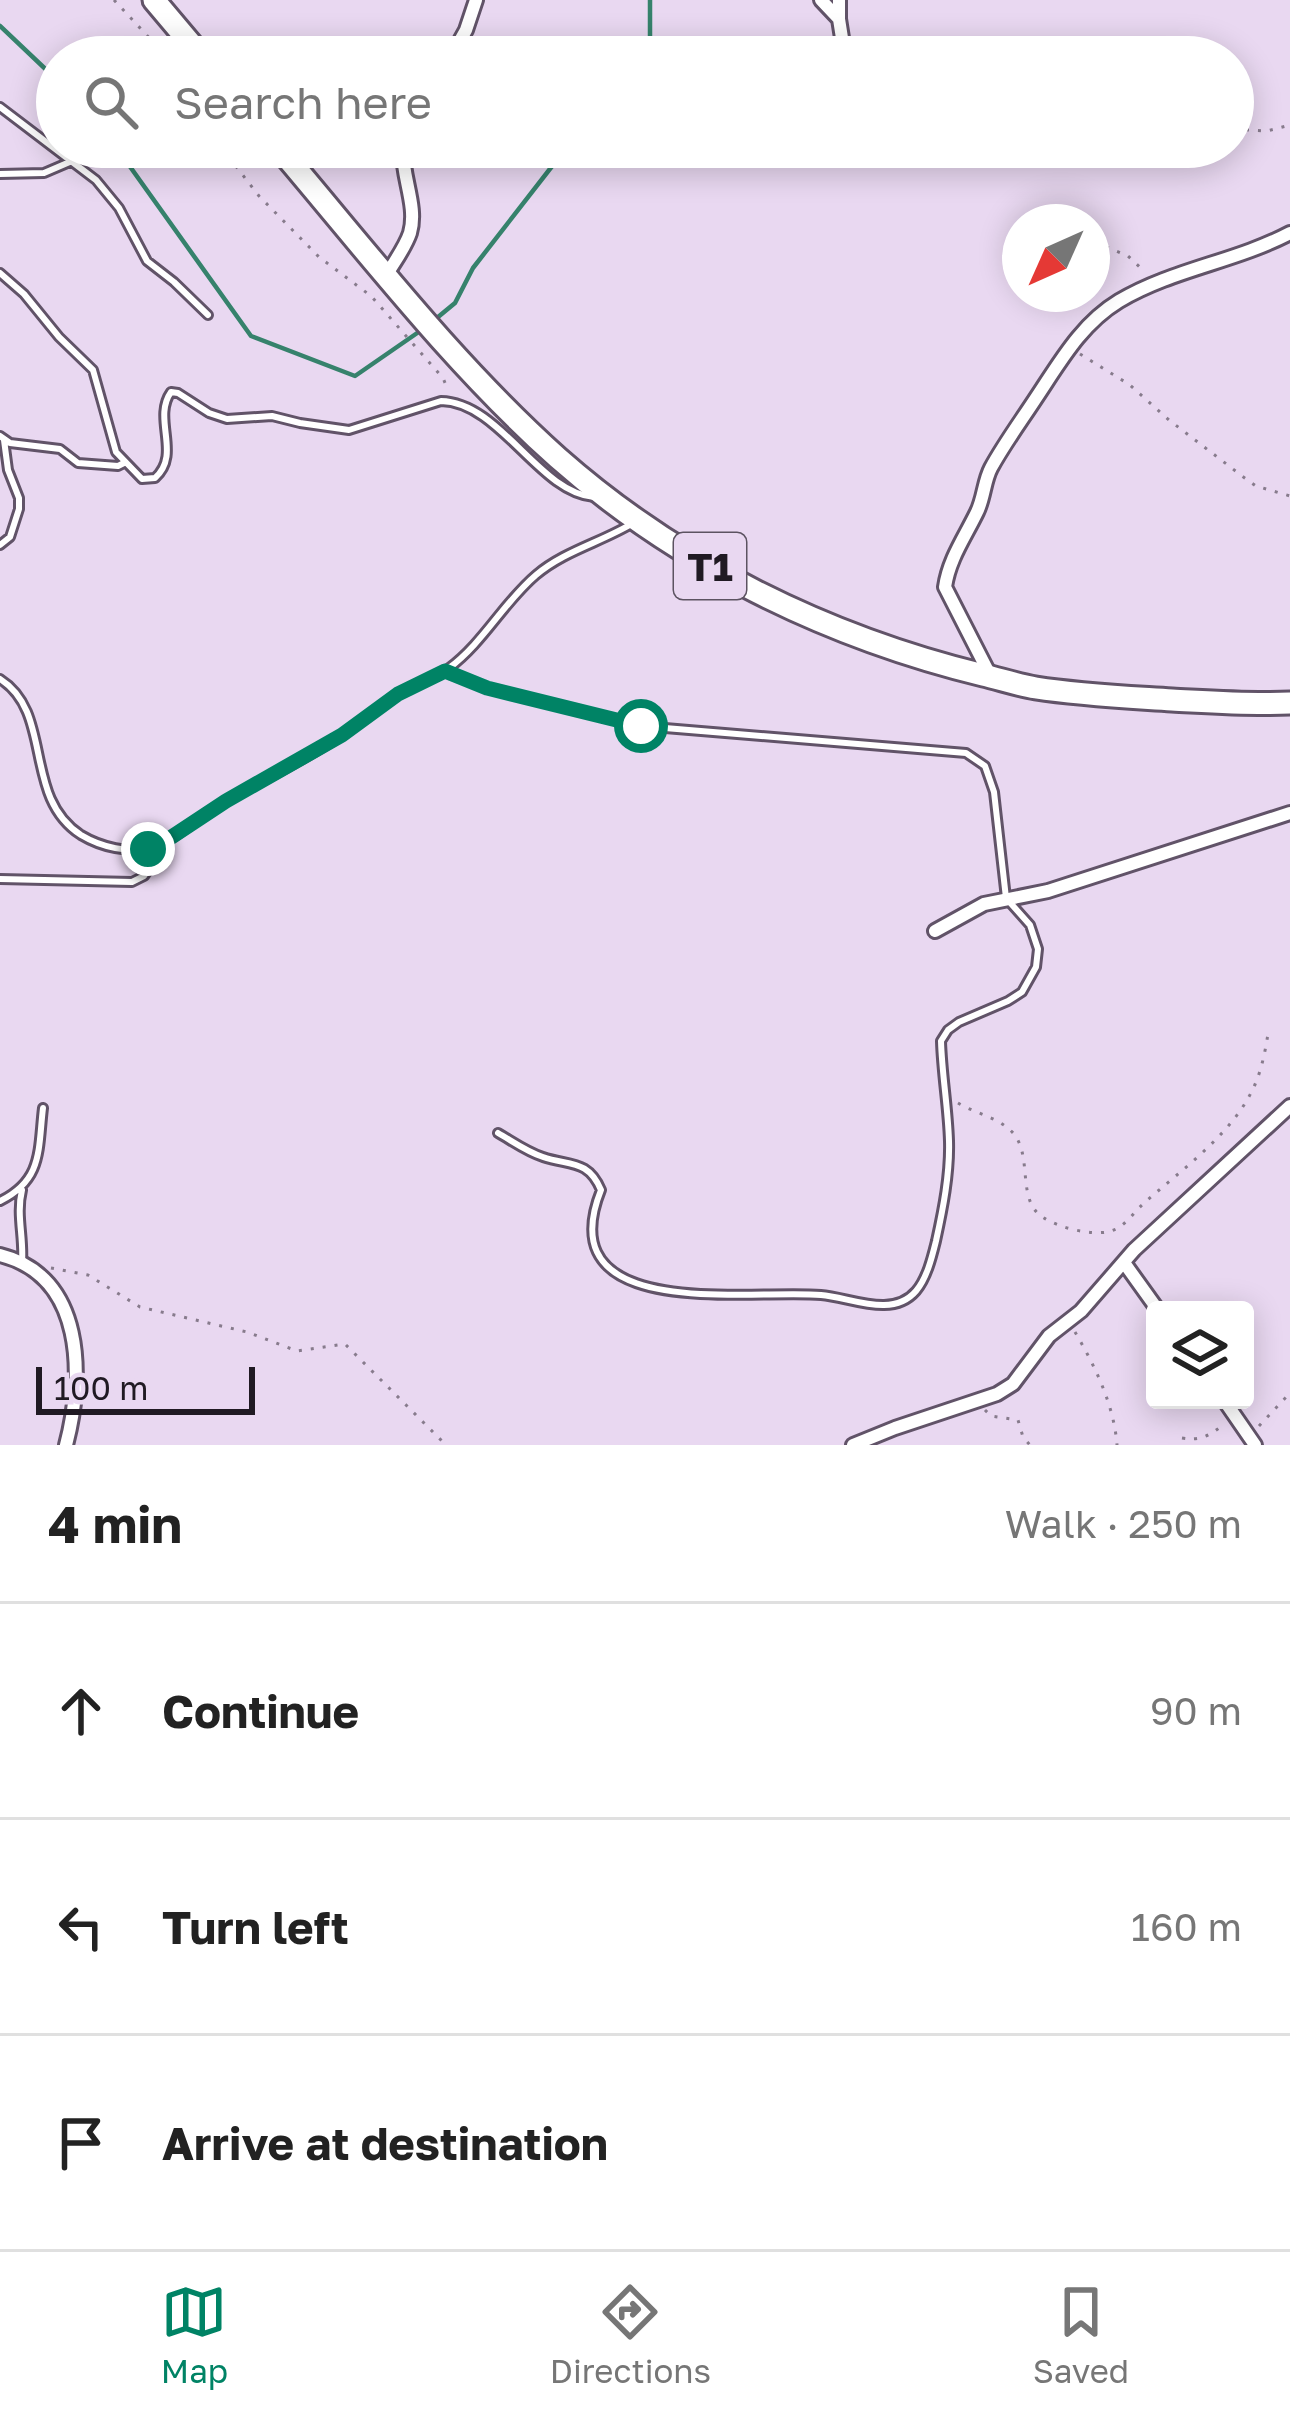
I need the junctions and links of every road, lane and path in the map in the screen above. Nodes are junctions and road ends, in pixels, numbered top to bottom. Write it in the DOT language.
graph roads {
  1 [pos="114,0"];
  2 [pos="154,0"];
  3 [pos="476,0"];
  4 [pos="821,0"];
  5 [pos="839,0"];
  6 [pos="839,19"];
  7 [pos="147,36"];
  8 [pos="184,36"];
  9 [pos="463,36"];
  10 [pos="842,36"];
  11 [pos="0,107"];
  12 [pos="1290,125"];
  13 [pos="1254,130"];
  14 [pos="36,134"];
  15 [pos="54,168"];
  16 [pos="80,168"];
  17 [pos="237,168"];
  18 [pos="296,168"];
  19 [pos="403,168"];
  20 [pos="0,174"];
  21 [pos="1290,233"];
  22 [pos="1110,248"];
  23 [pos="0,273"];
  24 [pos="386,276"];
  25 [pos="1154,282"];
  26 [pos="208,315"];
  27 [pos="1070,346"];
  28 [pos="453,401"];
  29 [pos="2,438"];
  30 [pos="124,463"];
  31 [pos="604,496"];
  32 [pos="1290,496"];
  33 [pos="636,521"];
  34 [pos="0,545"];
  35 [pos="445,671"];
  36 [pos="991,677"];
  37 [pos="0,679"];
  38 [pos="1290,704"];
  39 [pos="1290,813"];
  40 [pos="170,838"];
  41 [pos="0,879"];
  42 [pos="1006,898"];
  43 [pos="935,931"];
  44 [pos="1269,1028"];
  45 [pos="946,1096"];
  46 [pos="1290,1106"];
  47 [pos="44,1108"];
  48 [pos="498,1133"];
  49 [pos="22,1190"];
  50 [pos="0,1201"];
  51 [pos="0,1255"];
  52 [pos="22,1258"];
  53 [pos="1125,1264"];
  54 [pos="1152,1301"];
  55 [pos="1068,1320"];
  56 [pos="1290,1393"];
  57 [pos="981,1400"];
  58 [pos="1230,1409"];
  59 [pos="1265,1417"];
  60 [pos="1240,1424"];
  61 [pos="1182,1438"];
  62 [pos="1253,1442"];
  63 [pos="66,1445"];
  64 [pos="446,1445"];
  65 [pos="853,1445"];
  66 [pos="1030,1445"];
  67 [pos="1117,1445"];
  1 -- 7 [label="path"];
  2 -- 8 [label="highway"];
  3 -- 9 [label="street"];
  4 -- 6 [label="street"];
  5 -- 6 [label="street"];
  6 -- 10 [label="street"];
  11 -- 14 [label="lane"];
  12 -- 13 [label="path"];
  15 -- 20 [label="lane"];
  16 -- 26 [label="lane"];
  17 -- 28 [label="path"];
  18 -- 24 [label="highway, T1"];
  19 -- 24 [label="street"];
  21 -- 25 [label="street"];
  22 -- 25 [label="path"];
  23 -- 30 [label="lane"];
  24 -- 31 [label="highway, T1"];
  25 -- 27 [label="street"];
  27 -- 32 [label="path"];
  27 -- 36 [label="street"];
  28 -- 30 [label="lane"];
  28 -- 31 [label="lane"];
  29 -- 30 [label="lane"];
  29 -- 34 [label="lane"];
  31 -- 33 [label="highway, T1"];
  33 -- 35 [label="lane"];
  33 -- 36 [label="highway, T1"];
  35 -- 40 [label="lane"];
  35 -- 42 [label="lane"];
  36 -- 38 [label="highway, T1"];
  37 -- 40 [label="lane"];
  39 -- 42 [label="street"];
  40 -- 41 [label="lane"];
  42 -- 43 [label="street"];
  42 -- 45 [label="lane"];
  44 -- 45 [label="path"];
  45 -- 48 [label="lane"];
  46 -- 53 [label="street"];
  47 -- 49 [label="lane"];
  49 -- 50 [label="lane"];
  49 -- 52 [label="lane"];
  51 -- 52 [label="street"];
  52 -- 63 [label="street"];
  52 -- 64 [label="path"];
  53 -- 54 [label="street"];
  53 -- 55 [label="street"];
  55 -- 57 [label="street"];
  55 -- 67 [label="path"];
  56 -- 59 [label="path"];
  57 -- 65 [label="street"];
  57 -- 66 [label="path"];
  58 -- 60 [label="street"];
  59 -- 60 [label="path"];
  59 -- 62 [label="path"];
  60 -- 61 [label="path"];
  60 -- 62 [label="street"];
}
